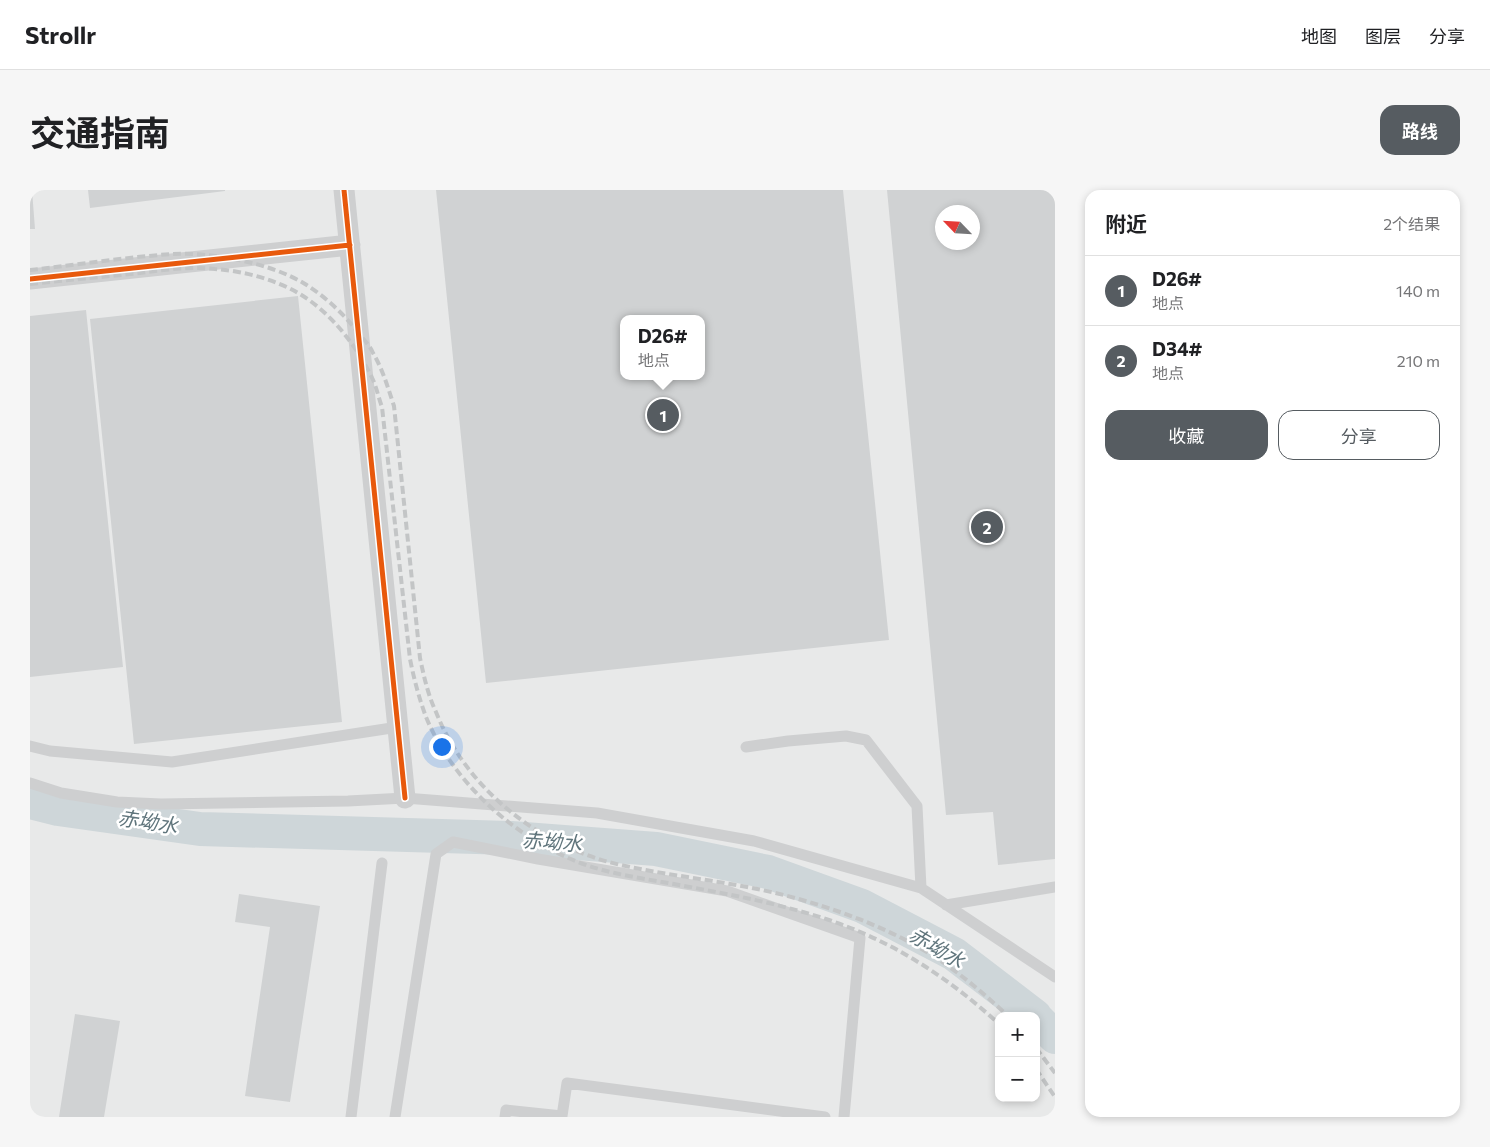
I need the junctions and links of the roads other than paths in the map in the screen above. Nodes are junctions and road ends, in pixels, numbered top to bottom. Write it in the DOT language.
graph roads {
  1 [pos="344,190"];
  2 [pos="350,245"];
  3 [pos="30,279"];
  4 [pos="398,727"];
  5 [pos="30,746"];
  6 [pos="746,747"];
  7 [pos="30,783"];
  8 [pos="405,798"];
  9 [pos="382,863"];
  10 [pos="1055,887"];
  11 [pos="921,888"];
  12 [pos="946,905"];
  13 [pos="1055,977"];
  14 [pos="351,1117"];
  15 [pos="395,1117"];
  16 [pos="505,1117"];
  17 [pos="825,1117"];
  18 [pos="844,1117"];
  1 -- 2 [label="street"];
  2 -- 3 [label="street"];
  2 -- 4 [label="street"];
  4 -- 5 [label="lane"];
  4 -- 8 [label="street"];
  6 -- 11 [label="lane"];
  7 -- 8 [label="lane"];
  8 -- 11 [label="lane"];
  9 -- 14 [label="lane"];
  10 -- 12 [label="lane"];
  11 -- 12 [label="lane"];
  12 -- 13 [label="lane"];
  15 -- 18 [label="lane"];
  16 -- 17 [label="lane"];
}
